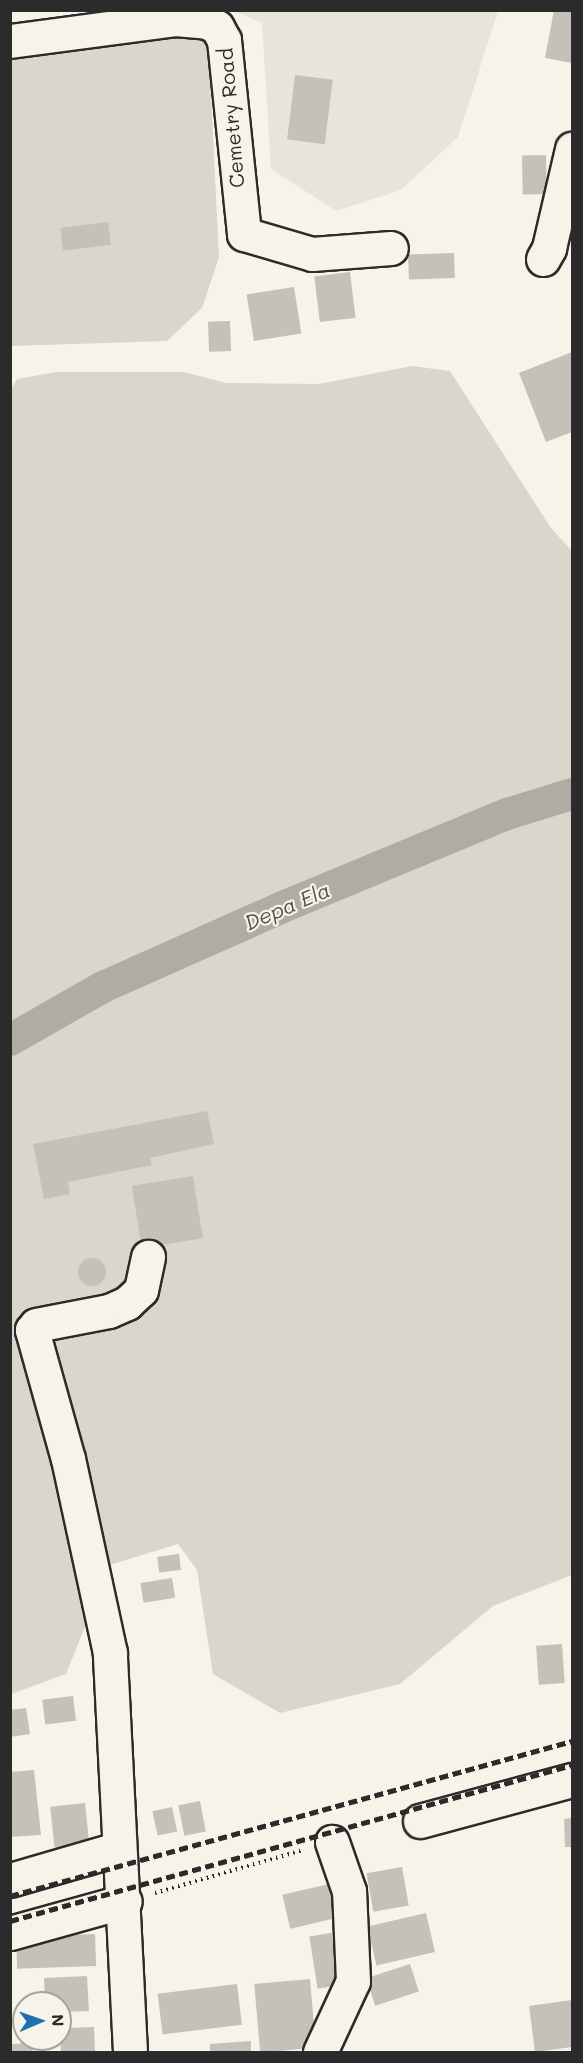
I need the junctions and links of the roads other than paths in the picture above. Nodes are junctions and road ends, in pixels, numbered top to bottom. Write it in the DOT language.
graph roads {
  1 [pos="10,41"];
  2 [pos="573,149"];
  3 [pos="391,248"];
  4 [pos="543,259"];
  5 [pos="148,1257"];
  6 [pos="573,1780"];
  7 [pos="420,1821"];
  8 [pos="332,1842"];
  9 [pos="117,1849"];
  10 [pos="10,1880"];
  11 [pos="125,1901"];
  12 [pos="10,1933"];
  13 [pos="130,2052"];
  14 [pos="320,2052"];
  1 -- 3 [label="street, Cemetry Road"];
  2 -- 4 [label="street"];
  5 -- 9 [label="street"];
  6 -- 7 [label="street"];
  8 -- 14 [label="street"];
  9 -- 10 [label="street"];
  9 -- 11 [label="street"];
  11 -- 12 [label="street"];
  11 -- 13 [label="street"];
}
